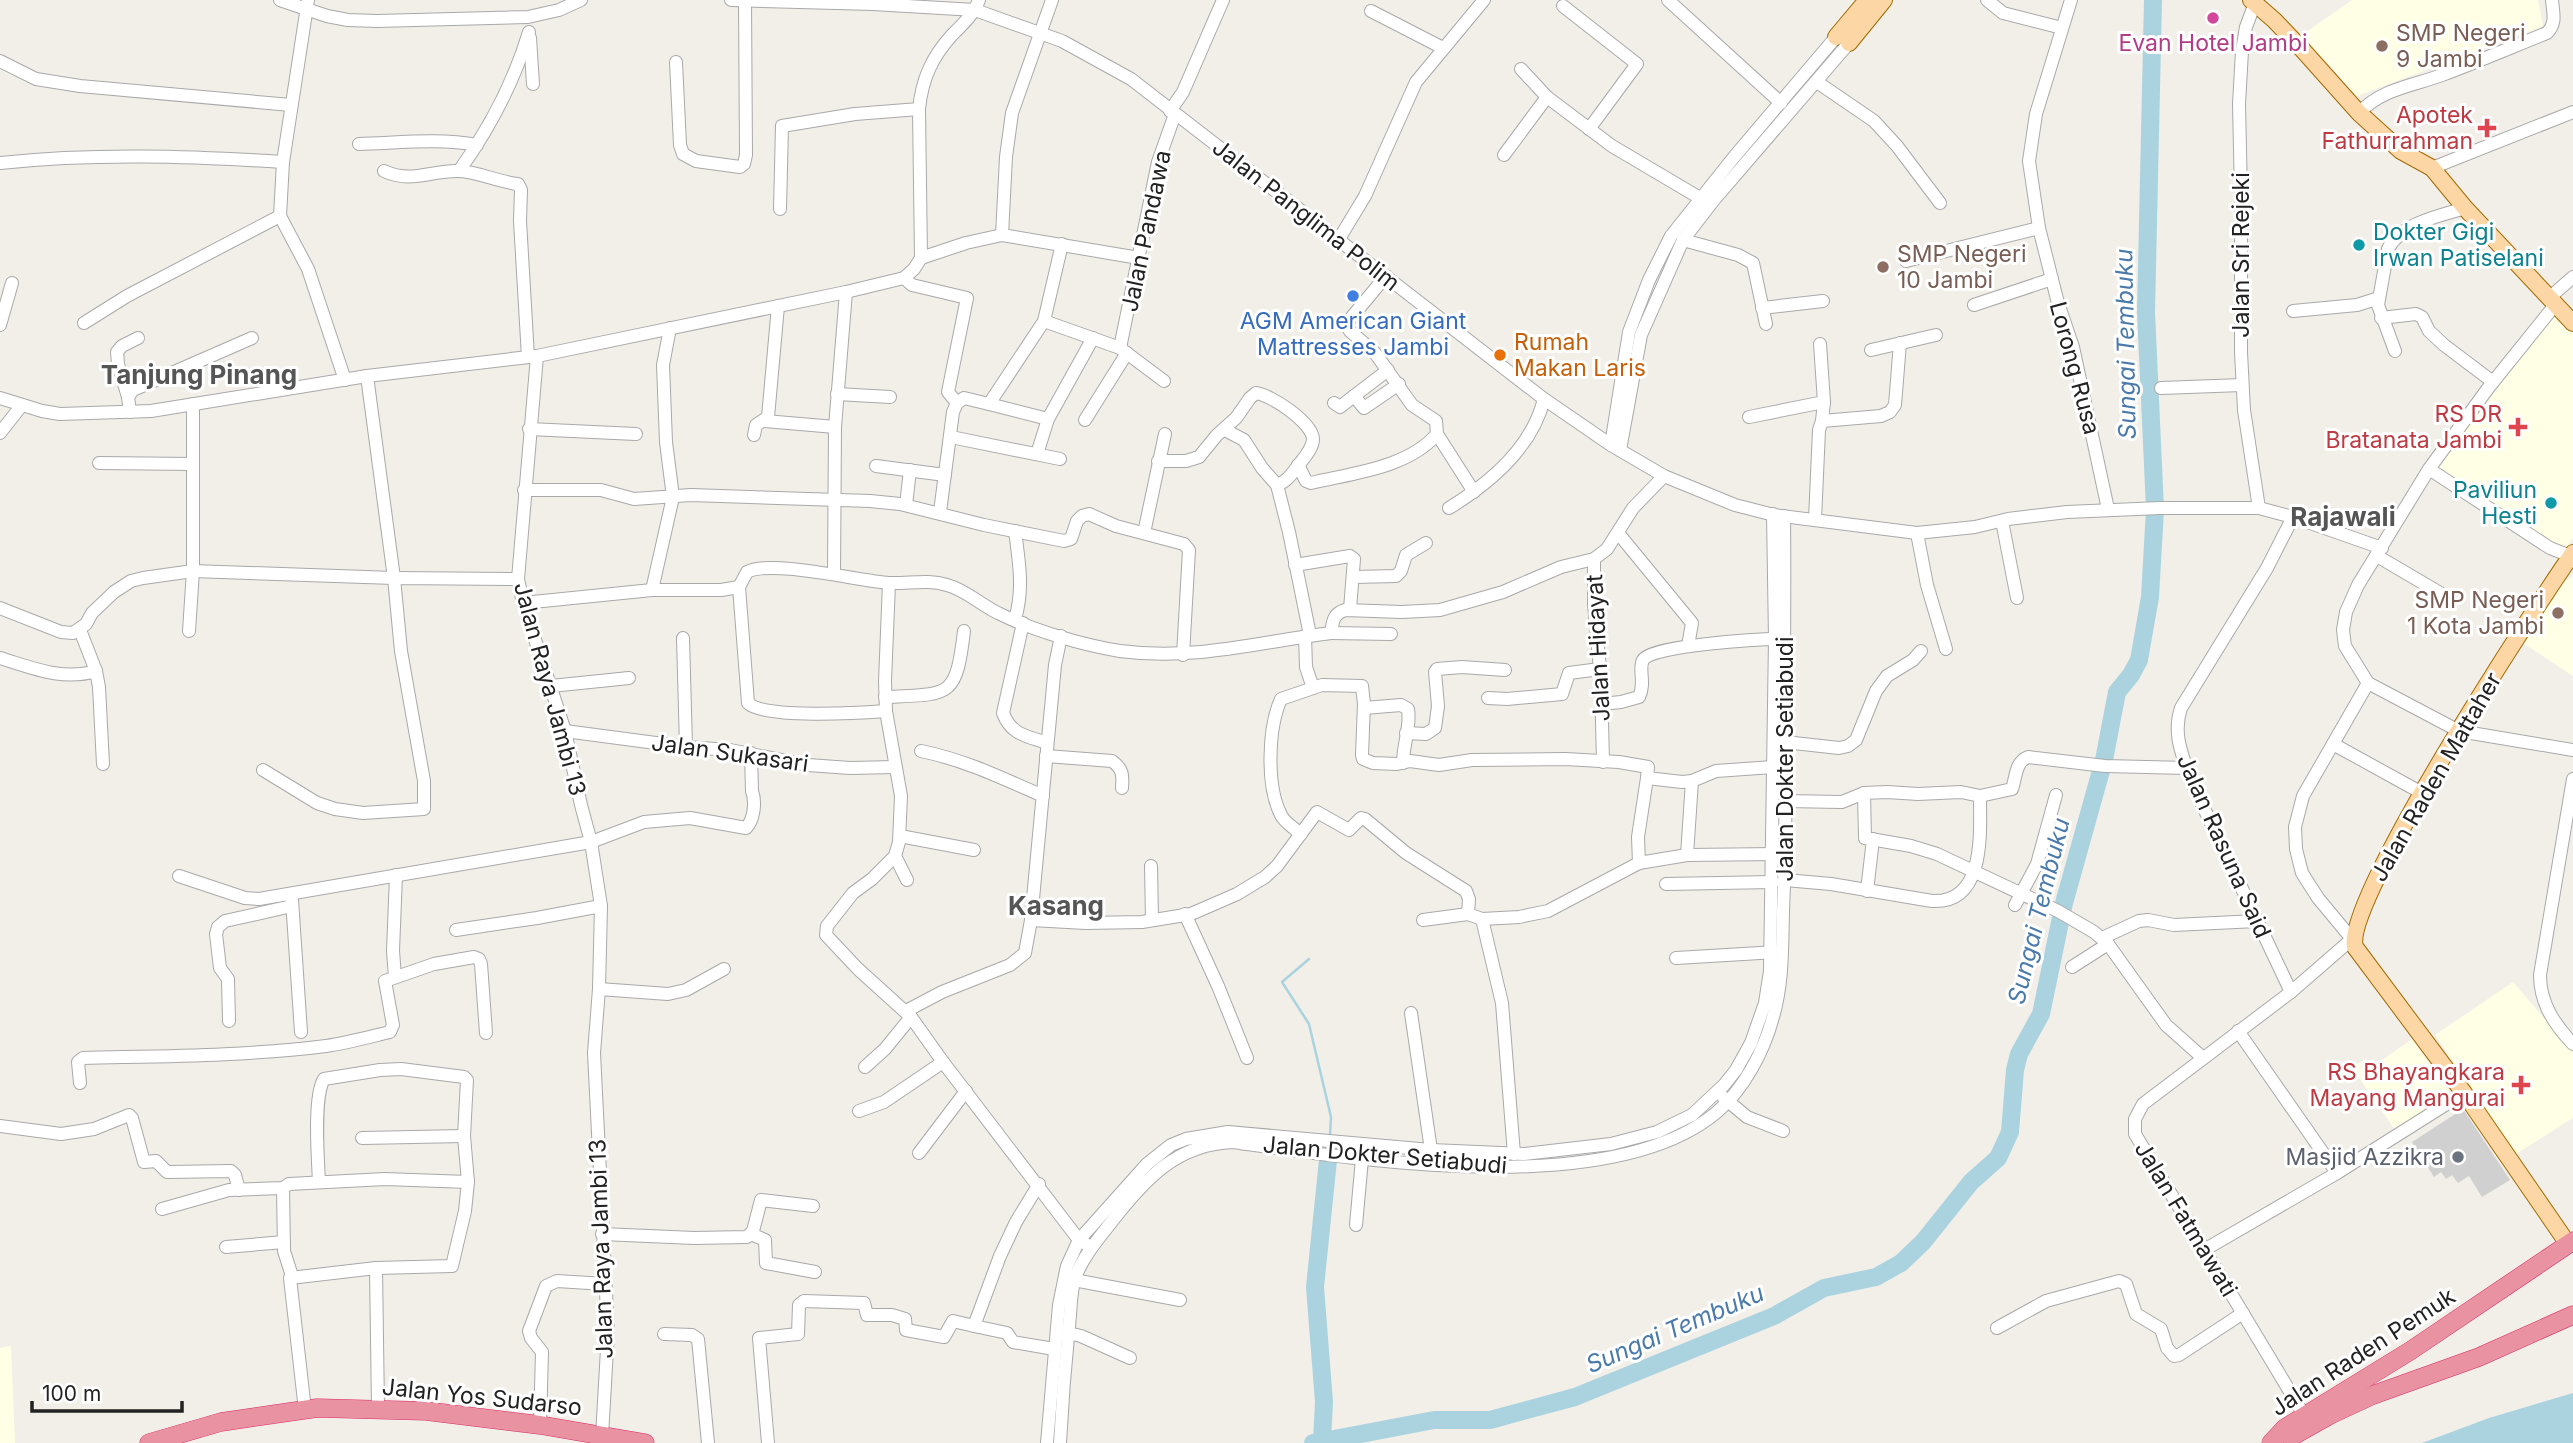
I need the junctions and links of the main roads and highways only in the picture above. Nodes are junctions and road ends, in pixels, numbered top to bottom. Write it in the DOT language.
graph roads {
  1 [pos="1867,0"];
  2 [pos="1884,0"];
  3 [pos="2253,1"];
  4 [pos="1858,22"];
  5 [pos="1843,40"];
  6 [pos="2573,323"];
  7 [pos="2572,556"];
  8 [pos="2571,1243"];
  9 [pos="2573,1315"];
  10 [pos="2365,1378"];
  11 [pos="2373,1395"];
  12 [pos="2273,1442"];
  13 [pos="149,1443"];
  14 [pos="645,1443"];
  1 -- 4 [label="main road"];
  2 -- 4 [label="main road"];
  3 -- 6 [label="main road"];
  4 -- 5 [label="main road"];
  7 -- 8 [label="main road, Jalan Raden Mattaher"];
  8 -- 10 [label="highway, Jalan Raden Pemuk"];
  9 -- 11 [label="highway, Jalan Raden Pemuk"];
  10 -- 11 [label="highway"];
  10 -- 12 [label="highway, Jalan Raden Pemuk"];
  11 -- 12 [label="highway, Jalan Raden Pemuk"];
  13 -- 14 [label="highway, Jalan Yos Sudarso"];
}
